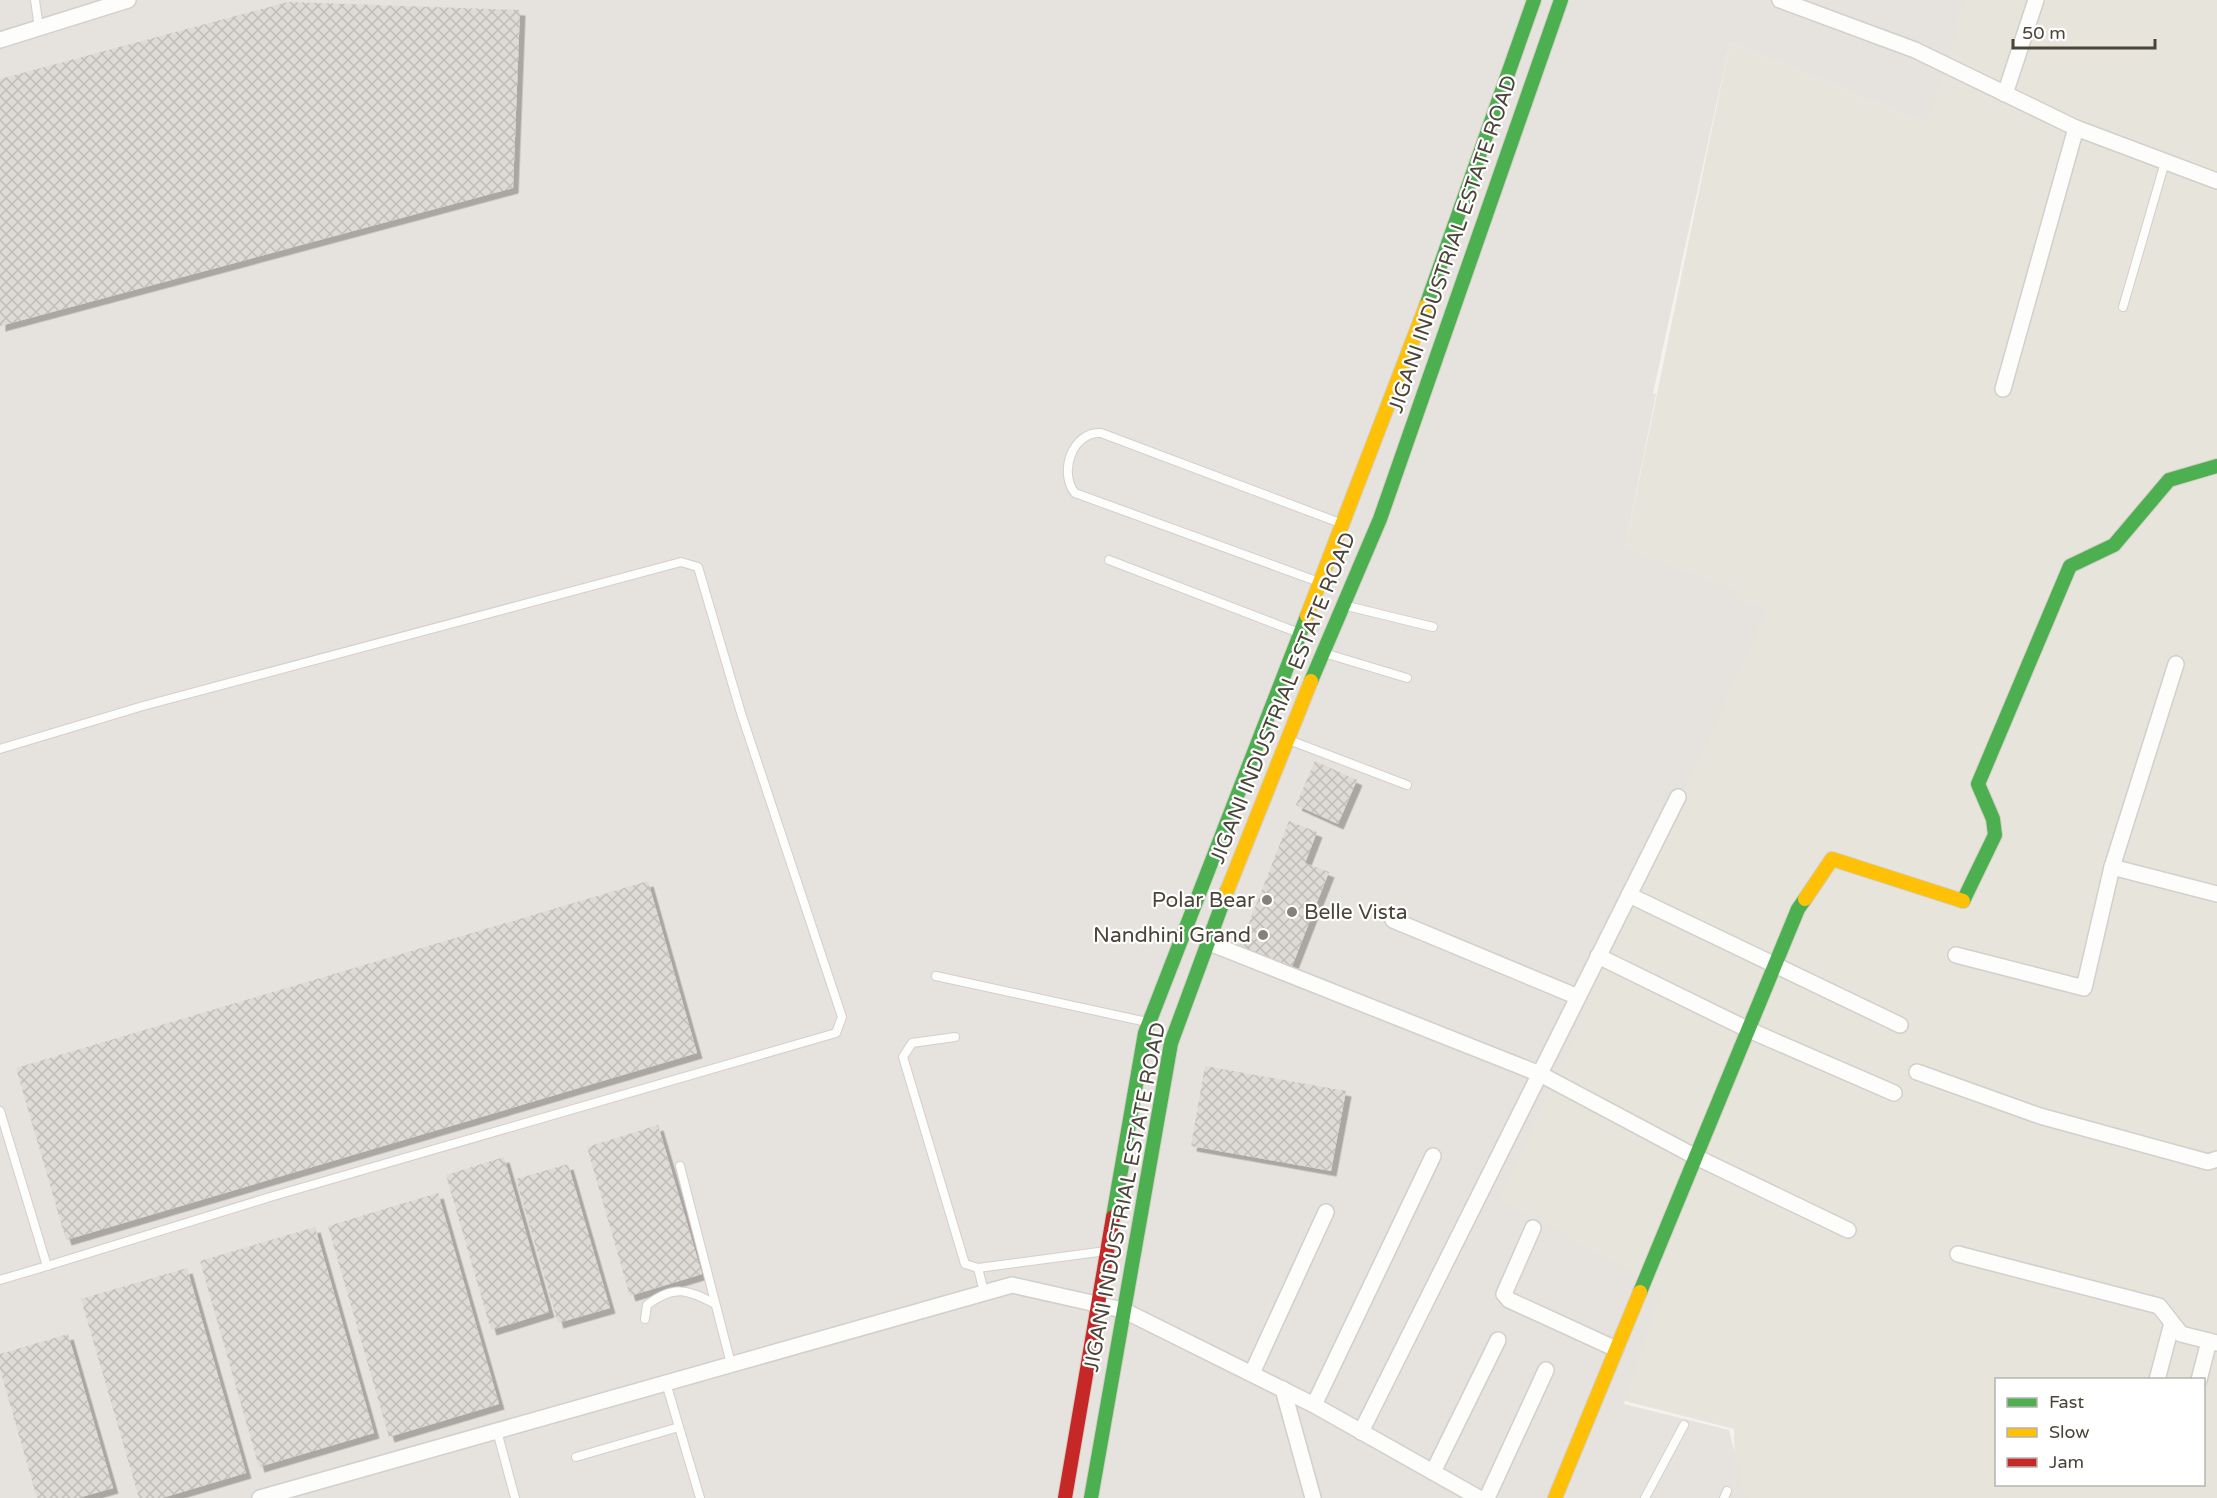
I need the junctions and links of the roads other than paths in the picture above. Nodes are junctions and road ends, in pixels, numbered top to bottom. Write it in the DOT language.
graph roads {
  1 [pos="35,0"];
  2 [pos="128,0"];
  3 [pos="1534,0"];
  4 [pos="1561,0"];
  5 [pos="1780,0"];
  6 [pos="2036,0"];
  7 [pos="39,28"];
  8 [pos="0,40"];
  9 [pos="2005,94"];
  10 [pos="2076,128"];
  11 [pos="2165,162"];
  12 [pos="2217,182"];
  13 [pos="2123,307"];
  14 [pos="2003,389"];
  15 [pos="2217,466"];
  16 [pos="1344,524"];
  17 [pos="1109,560"];
  18 [pos="1320,582"];
  19 [pos="1342,605"];
  20 [pos="1433,627"];
  21 [pos="1301,634"];
  22 [pos="1323,653"];
  23 [pos="2176,664"];
  24 [pos="1407,678"];
  25 [pos="1287,739"];
  26 [pos="0,749"];
  27 [pos="1407,785"];
  28 [pos="1678,797"];
  29 [pos="2112,867"];
  30 [pos="2217,894"];
  31 [pos="1629,895"];
  32 [pos="1393,920"];
  33 [pos="1207,942"];
  34 [pos="1598,956"];
  35 [pos="1956,956"];
  36 [pos="1776,965"];
  37 [pos="936,976"];
  38 [pos="1578,997"];
  39 [pos="1148,1023"];
  40 [pos="1900,1025"];
  41 [pos="1749,1030"];
  42 [pos="955,1037"];
  43 [pos="1917,1072"];
  44 [pos="1540,1074"];
  45 [pos="1894,1093"];
  46 [pos="0,1111"];
  47 [pos="1433,1156"];
  48 [pos="1696,1157"];
  49 [pos="2217,1159"];
  50 [pos="680,1166"];
  51 [pos="1326,1212"];
  52 [pos="1533,1228"];
  53 [pos="1848,1230"];
  54 [pos="1107,1250"];
  55 [pos="1958,1254"];
  56 [pos="47,1266"];
  57 [pos="978,1268"];
  58 [pos="0,1280"];
  59 [pos="984,1292"];
  60 [pos="716,1304"];
  61 [pos="1099,1304"];
  62 [pos="1124,1310"];
  63 [pos="645,1319"];
  64 [pos="2172,1323"];
  65 [pos="1498,1340"];
  66 [pos="2213,1342"];
  67 [pos="1616,1349"];
  68 [pos="731,1364"];
  69 [pos="1546,1370"];
  70 [pos="1252,1373"];
  71 [pos="2158,1378"];
  72 [pos="2200,1378"];
  73 [pos="666,1383"];
  74 [pos="1283,1389"];
  75 [pos="1314,1405"];
  76 [pos="1684,1425"];
  77 [pos="680,1427"];
  78 [pos="497,1431"];
  79 [pos="1361,1432"];
  80 [pos="576,1457"];
  81 [pos="1433,1472"];
  82 [pos="260,1498"];
  83 [pos="515,1498"];
  84 [pos="700,1498"];
  85 [pos="1065,1498"];
  86 [pos="1091,1498"];
  87 [pos="1313,1498"];
  88 [pos="1479,1498"];
  89 [pos="1487,1498"];
  90 [pos="1555,1498"];
  91 [pos="1645,1498"];
  1 -- 7 [label="lane"];
  2 -- 7 [label="street"];
  3 -- 16 [label="main road, JIGANI INDUSTRIAL ESTATE ROAD"];
  4 -- 19 [label="main road, JIGANI INDUSTRIAL ESTATE ROAD"];
  5 -- 9 [label="street"];
  6 -- 9 [label="street"];
  7 -- 8 [label="street"];
  9 -- 10 [label="street"];
  10 -- 11 [label="street"];
  10 -- 14 [label="street"];
  11 -- 12 [label="street"];
  11 -- 13 [label="lane"];
  15 -- 36 [label="main road"];
  16 -- 18 [label="main road, JIGANI INDUSTRIAL ESTATE ROAD"];
  16 -- 18 [label="lane"];
  17 -- 21 [label="lane"];
  18 -- 21 [label="main road, JIGANI INDUSTRIAL ESTATE ROAD"];
  19 -- 20 [label="lane"];
  19 -- 22 [label="main road, JIGANI INDUSTRIAL ESTATE ROAD"];
  21 -- 39 [label="main road, JIGANI INDUSTRIAL ESTATE ROAD"];
  22 -- 24 [label="lane"];
  22 -- 25 [label="main road, JIGANI INDUSTRIAL ESTATE ROAD"];
  23 -- 29 [label="street"];
  25 -- 27 [label="lane"];
  25 -- 33 [label="main road, JIGANI INDUSTRIAL ESTATE ROAD"];
  26 -- 56 [label="lane"];
  28 -- 31 [label="street"];
  29 -- 30 [label="street"];
  29 -- 35 [label="street"];
  31 -- 34 [label="street"];
  31 -- 36 [label="street"];
  32 -- 38 [label="street"];
  33 -- 44 [label="street"];
  33 -- 62 [label="main road, JIGANI INDUSTRIAL ESTATE ROAD"];
  34 -- 38 [label="street"];
  34 -- 41 [label="street"];
  36 -- 40 [label="street"];
  36 -- 41 [label="main road"];
  37 -- 39 [label="lane"];
  38 -- 44 [label="street"];
  39 -- 54 [label="main road, JIGANI INDUSTRIAL ESTATE ROAD"];
  41 -- 45 [label="street"];
  41 -- 48 [label="main road"];
  42 -- 57 [label="lane"];
  43 -- 49 [label="street"];
  44 -- 48 [label="street"];
  44 -- 79 [label="street"];
  46 -- 56 [label="lane"];
  47 -- 75 [label="street"];
  48 -- 53 [label="street"];
  48 -- 67 [label="main road"];
  50 -- 60 [label="lane"];
  51 -- 70 [label="street"];
  52 -- 67 [label="street"];
  54 -- 57 [label="lane"];
  54 -- 61 [label="main road, JIGANI INDUSTRIAL ESTATE ROAD"];
  55 -- 64 [label="street"];
  56 -- 58 [label="lane"];
  57 -- 59 [label="lane"];
  59 -- 61 [label="street"];
  59 -- 68 [label="street"];
  60 -- 63 [label="lane"];
  60 -- 68 [label="lane"];
  61 -- 62 [label="street"];
  61 -- 85 [label="main road, JIGANI INDUSTRIAL ESTATE ROAD"];
  62 -- 70 [label="street"];
  62 -- 86 [label="main road, JIGANI INDUSTRIAL ESTATE ROAD"];
  64 -- 66 [label="street"];
  64 -- 71 [label="street"];
  65 -- 81 [label="street"];
  66 -- 72 [label="street"];
  67 -- 90 [label="main road"];
  68 -- 73 [label="street"];
  69 -- 89 [label="street"];
  70 -- 74 [label="street"];
  73 -- 77 [label="lane"];
  73 -- 78 [label="street"];
  74 -- 75 [label="street"];
  74 -- 87 [label="street"];
  75 -- 79 [label="street"];
  76 -- 91 [label="lane"];
  77 -- 80 [label="lane"];
  77 -- 84 [label="lane"];
  78 -- 82 [label="street"];
  78 -- 83 [label="lane"];
  79 -- 81 [label="street"];
  81 -- 88 [label="street"];
}
